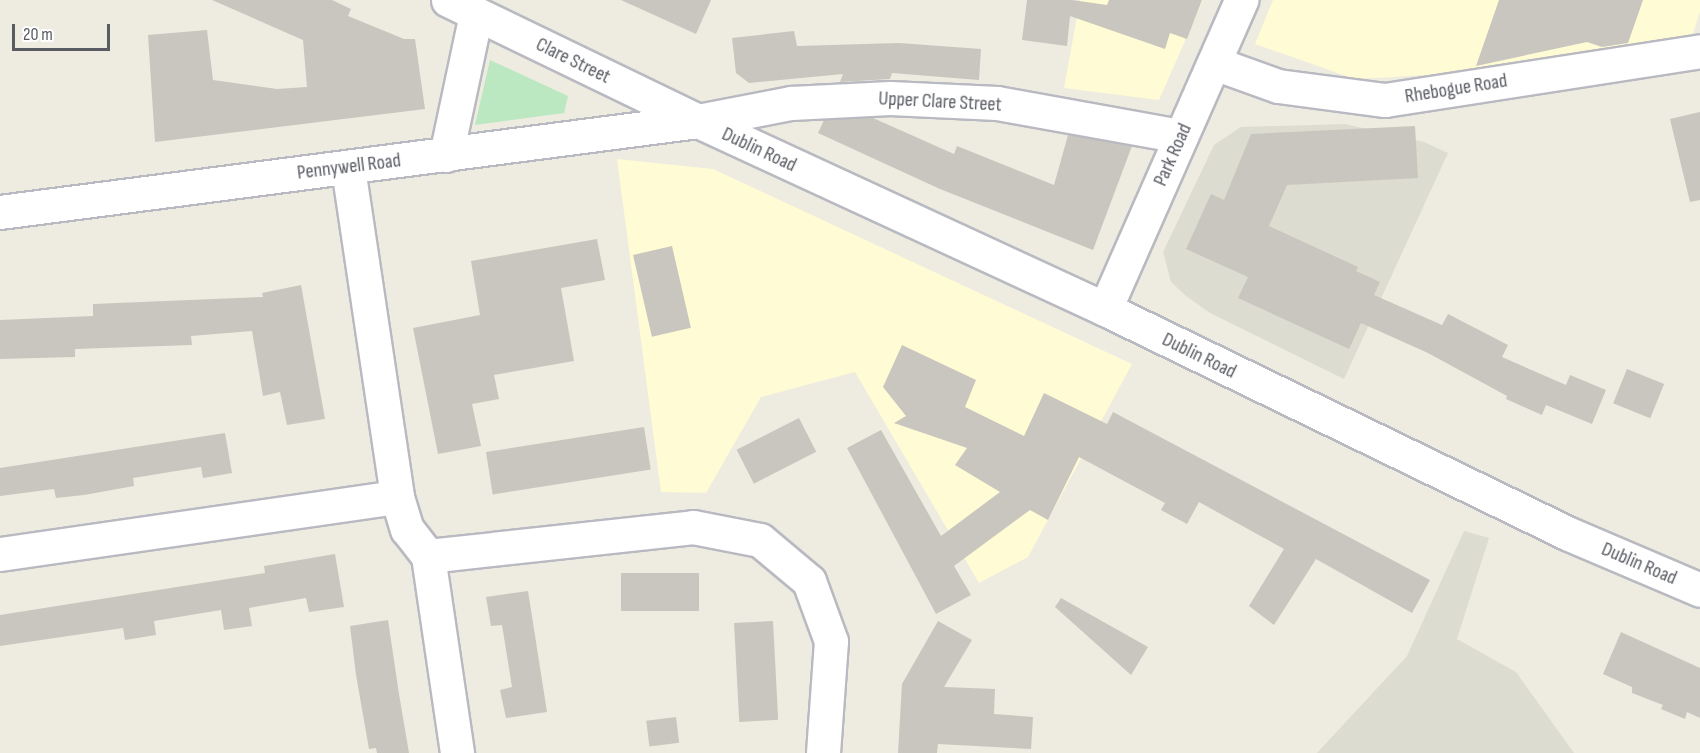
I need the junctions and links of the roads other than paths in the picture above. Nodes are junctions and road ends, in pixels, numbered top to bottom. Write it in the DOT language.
graph roads {
  1 [pos="1241,0"];
  2 [pos="462,7"];
  3 [pos="1700,51"];
  4 [pos="1214,63"];
  5 [pos="698,122"];
  6 [pos="1180,136"];
  7 [pos="446,155"];
  8 [pos="348,168"];
  9 [pos="0,212"];
  10 [pos="1105,309"];
  11 [pos="397,497"];
  12 [pos="0,554"];
  13 [pos="428,556"];
  14 [pos="1700,590"];
  15 [pos="457,753"];
  16 [pos="823,753"];
  1 -- 4 [label="street, Park Road"];
  2 -- 5 [label="street, Clare Street"];
  2 -- 7 [label="street"];
  3 -- 4 [label="street, Rhebogue Road"];
  4 -- 6 [label="street, Park Road"];
  5 -- 6 [label="street, Upper Clare Street"];
  5 -- 7 [label="street, Pennywell Road"];
  5 -- 10 [label="street, Dublin Road"];
  6 -- 10 [label="street, Park Road"];
  7 -- 8 [label="street, Pennywell Road"];
  8 -- 9 [label="street, Pennywell Road"];
  8 -- 11 [label="street"];
  10 -- 14 [label="street, Dublin Road"];
  11 -- 12 [label="street"];
  11 -- 13 [label="street"];
  13 -- 15 [label="street"];
  13 -- 16 [label="street"];
}
